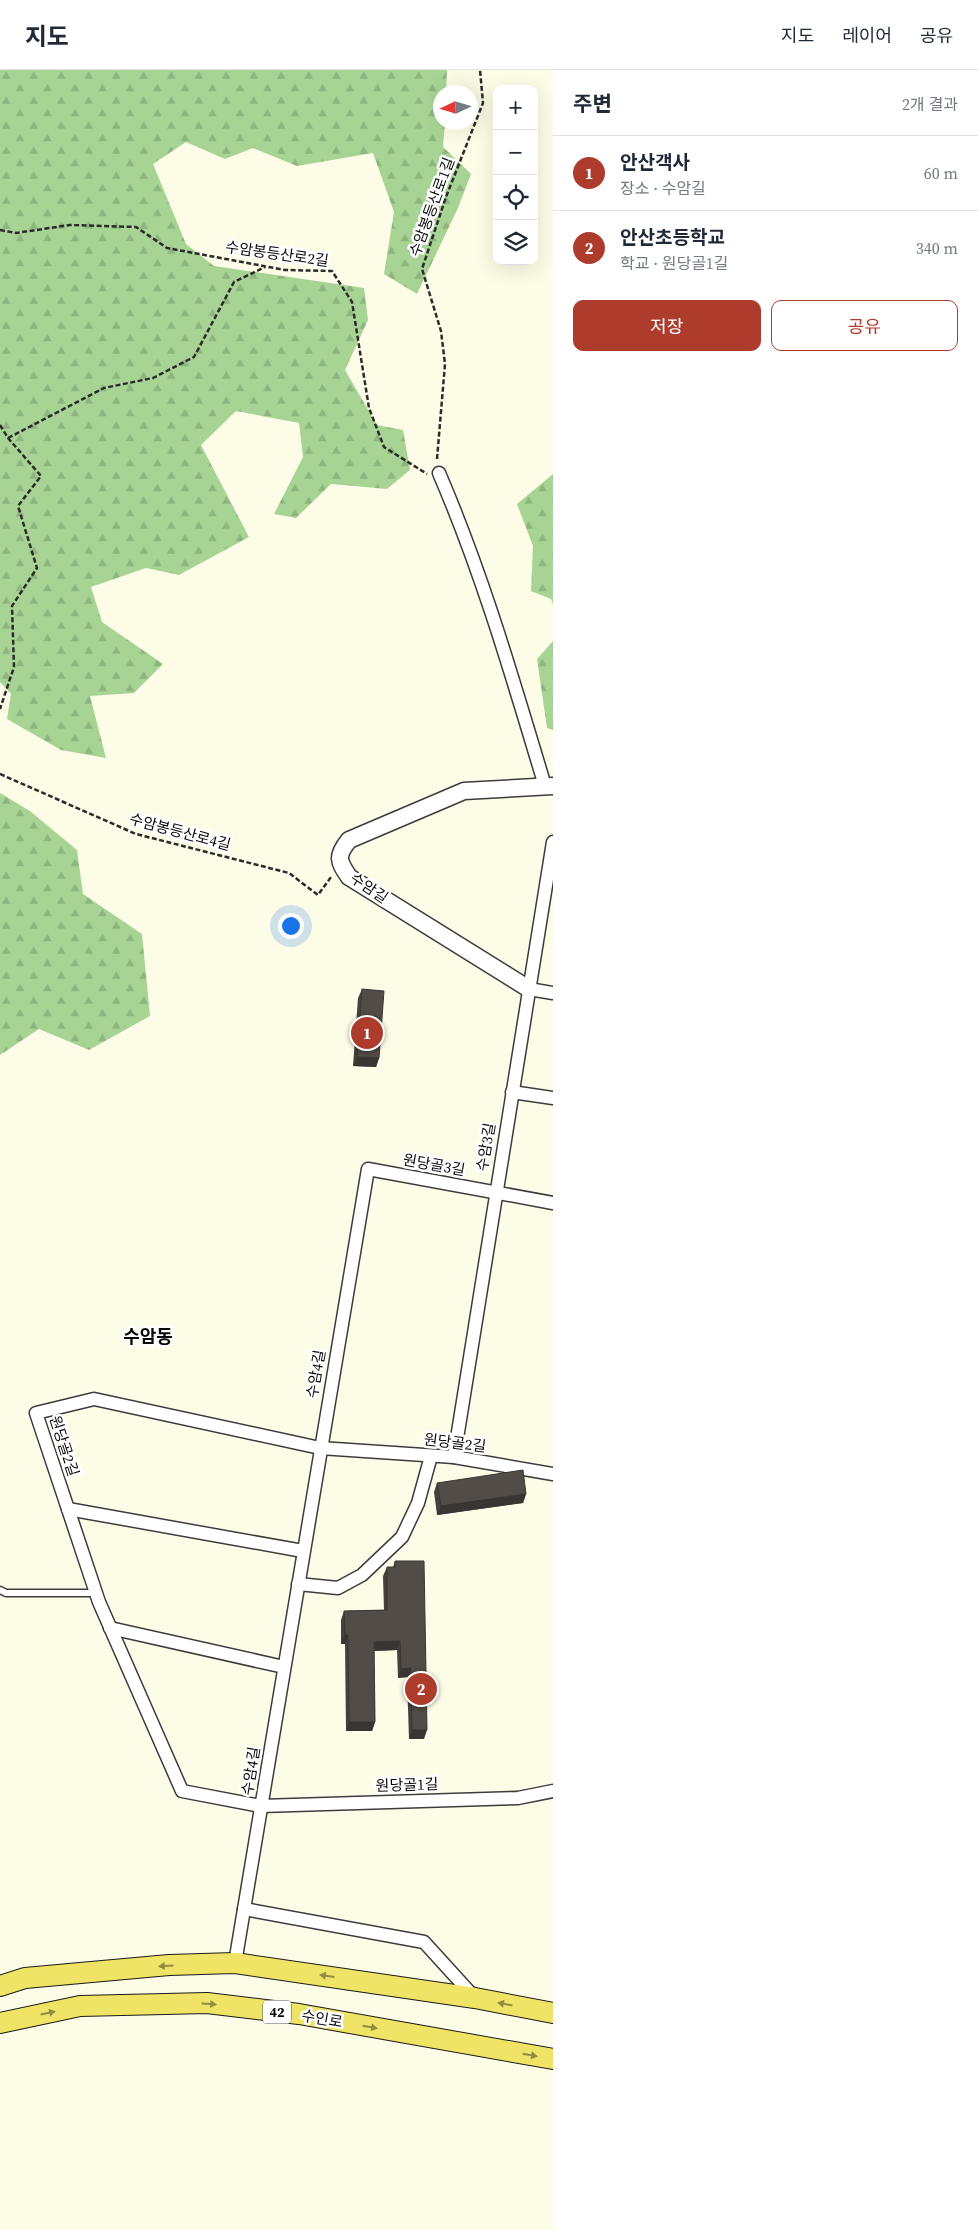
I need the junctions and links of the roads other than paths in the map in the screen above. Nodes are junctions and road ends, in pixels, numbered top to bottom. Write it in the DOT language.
graph roads {
  1 [pos="439,473"];
  2 [pos="549,786"];
  3 [pos="553,842"];
  4 [pos="529,989"];
  5 [pos="553,993"];
  6 [pos="512,1092"];
  7 [pos="553,1098"];
  8 [pos="368,1169"];
  9 [pos="495,1193"];
  10 [pos="553,1203"];
  11 [pos="320,1448"];
  12 [pos="431,1456"];
  13 [pos="454,1457"];
  14 [pos="553,1474"];
  15 [pos="68,1509"];
  16 [pos="303,1550"];
  17 [pos="298,1584"];
  18 [pos="0,1590"];
  19 [pos="96,1593"];
  20 [pos="110,1628"];
  21 [pos="284,1668"];
  22 [pos="553,1791"];
  23 [pos="261,1806"];
  24 [pos="244,1910"];
  25 [pos="236,1963"];
  26 [pos="0,1986"];
  27 [pos="475,1998"];
  28 [pos="553,2013"];
  29 [pos="0,2023"];
  30 [pos="553,2059"];
  1 -- 2 [label="street"];
  2 -- 4 [label="street, 수암길"];
  3 -- 4 [label="street, 수암3길"];
  4 -- 5 [label="street"];
  4 -- 6 [label="street, 수암3길"];
  6 -- 7 [label="street"];
  6 -- 9 [label="street, 수암3길"];
  8 -- 9 [label="street, 원당골3길"];
  8 -- 11 [label="street, 수암4길"];
  9 -- 10 [label="street, 원당골3길"];
  9 -- 13 [label="street, 수암3길"];
  11 -- 12 [label="street, 원당골2길"];
  11 -- 15 [label="street, 원당골2길"];
  11 -- 16 [label="street, 수암4길"];
  12 -- 13 [label="street, 원당골2길"];
  12 -- 17 [label="street"];
  13 -- 14 [label="street, 원당골2길"];
  15 -- 16 [label="street"];
  15 -- 19 [label="street, 원당골2길"];
  16 -- 17 [label="street, 수암4길"];
  17 -- 21 [label="street, 수암4길"];
  18 -- 19 [label="lane"];
  19 -- 20 [label="street, 원당골2길"];
  20 -- 21 [label="street"];
  20 -- 23 [label="street, 원당골2길"];
  21 -- 23 [label="street, 수암4길"];
  22 -- 23 [label="street, 원당골1길"];
  23 -- 24 [label="street, 수암4길"];
  24 -- 25 [label="street, 수암4길"];
  24 -- 27 [label="street"];
  25 -- 26 [label="main road, one-way"];
  27 -- 25 [label="main road, one-way"];
  28 -- 27 [label="main road, one-way"];
  29 -- 30 [label="main road, 수인로 / 42, one-way"];
}
